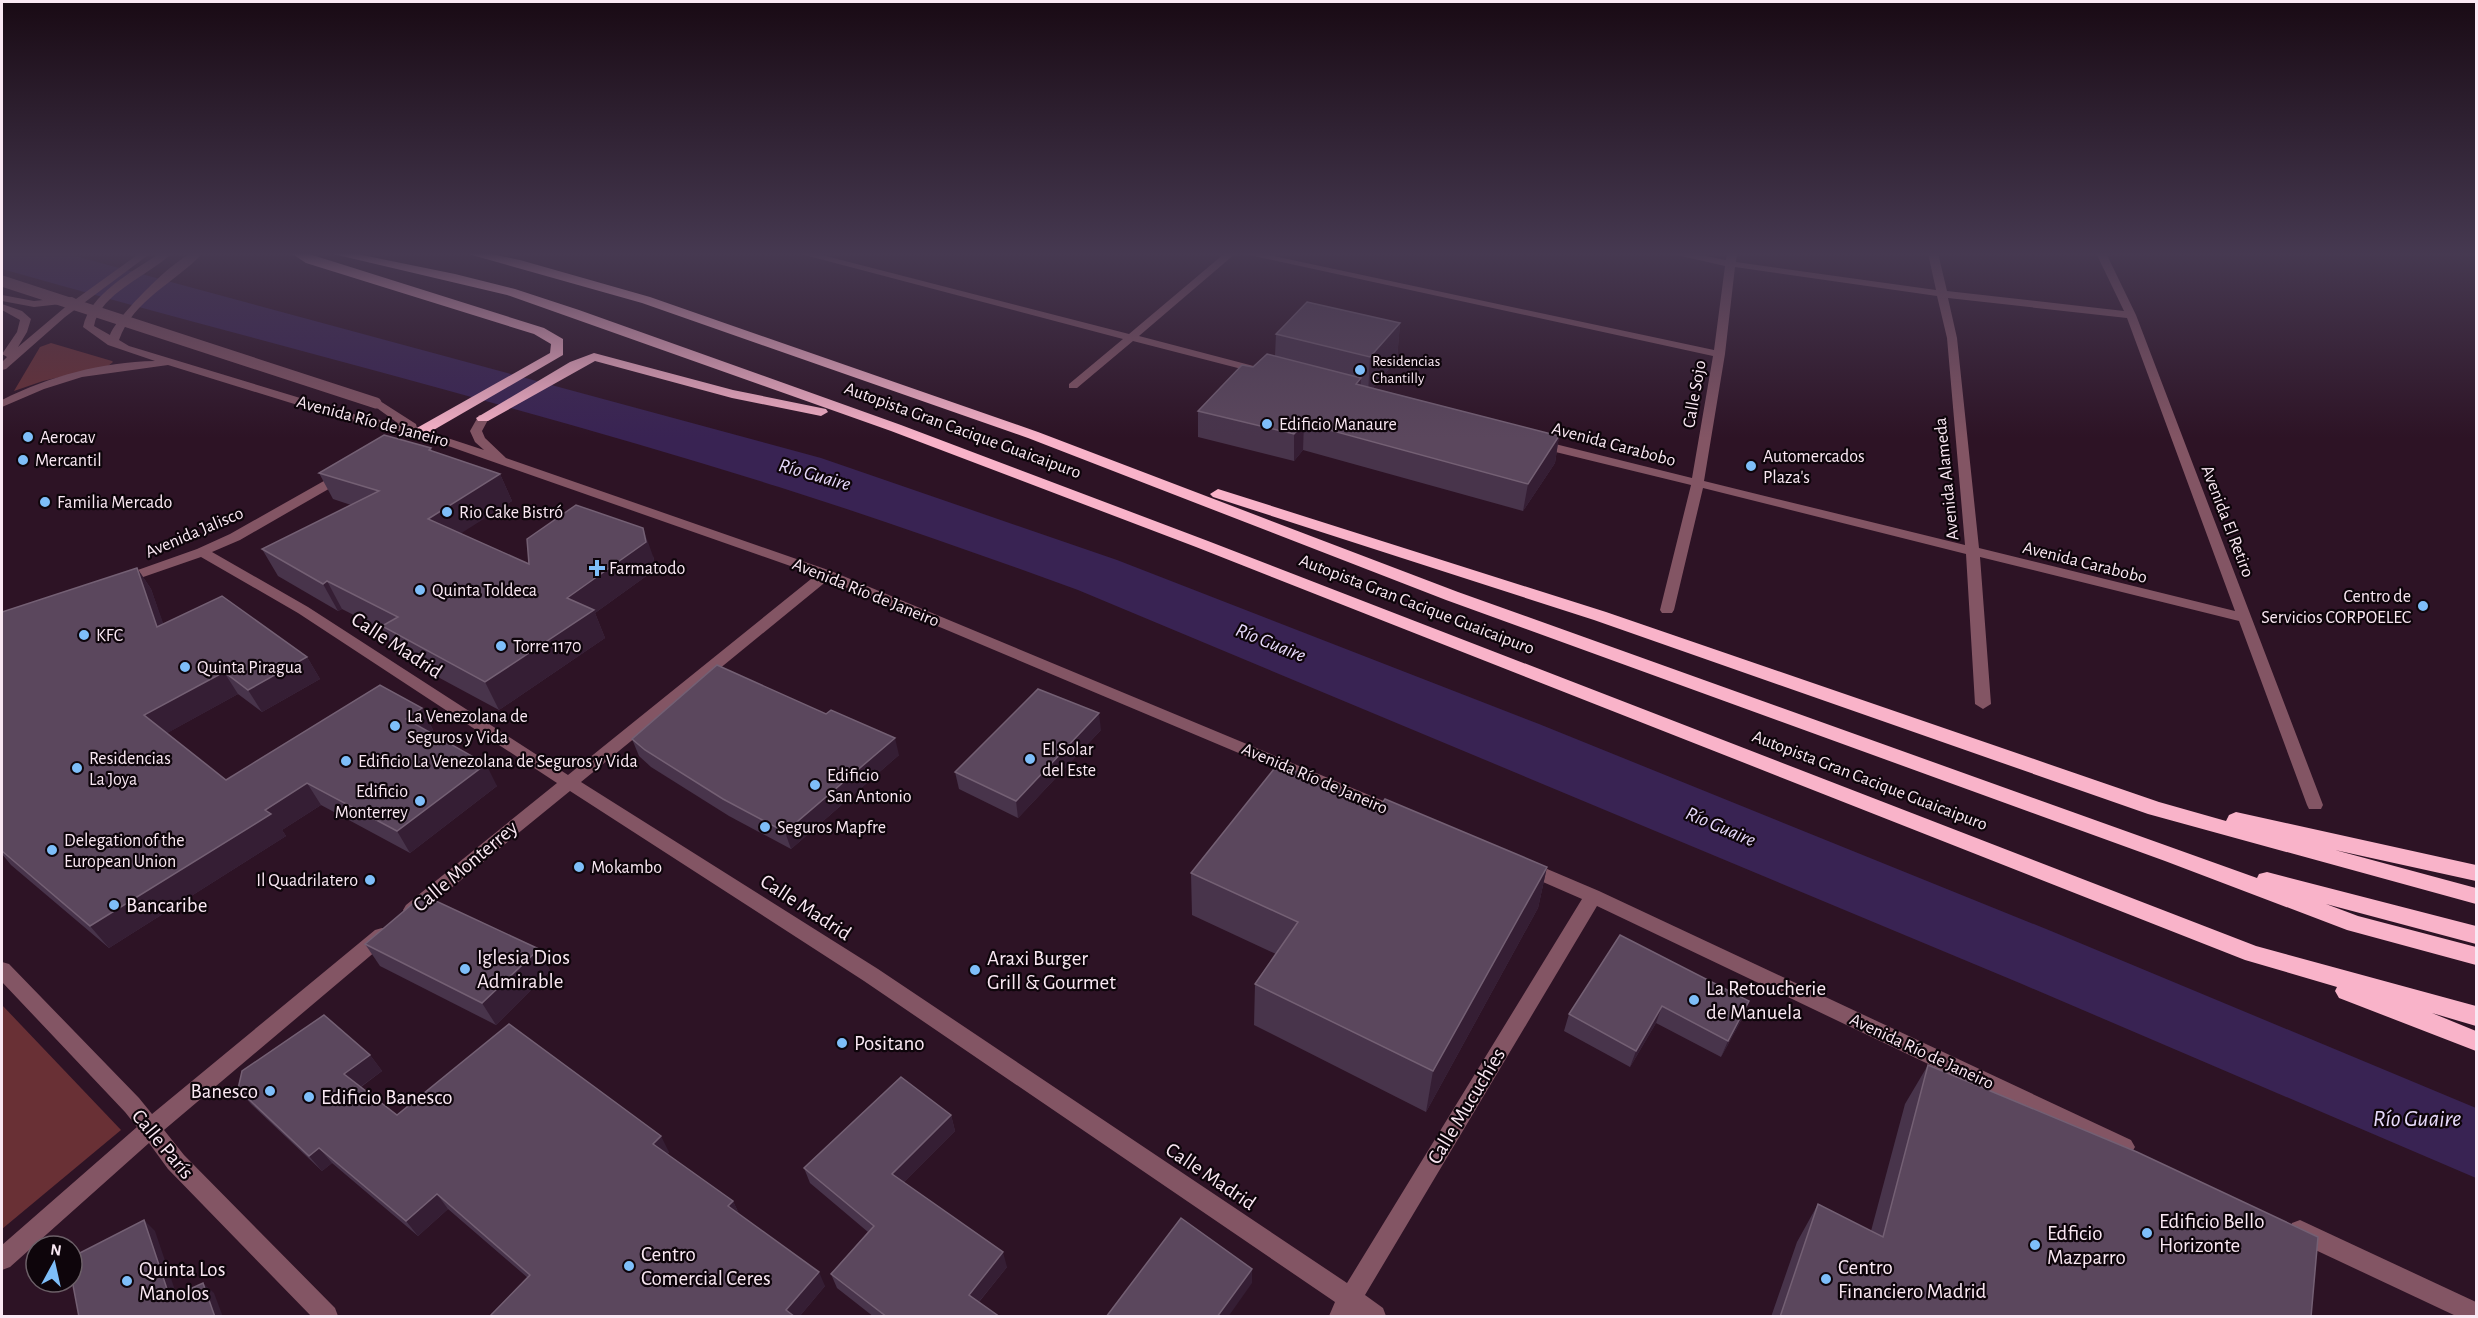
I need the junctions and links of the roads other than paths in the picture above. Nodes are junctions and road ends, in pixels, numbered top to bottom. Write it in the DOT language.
graph roads {
  1 [pos="20,315"];
  2 [pos="62,315"];
  3 [pos="92,315"];
  4 [pos="106,315"];
  5 [pos="129,315"];
  6 [pos="486,315"];
  7 [pos="575,315"];
  8 [pos="688,315"];
  9 [pos="1042,315"];
  10 [pos="1160,315"];
  11 [pos="1534,315"];
  12 [pos="1724,315"];
  13 [pos="1946,315"];
  14 [pos="2127,315"];
  15 [pos="2131,315"];
  16 [pos="1133,338"];
  17 [pos="112,343"];
  18 [pos="1719,354"];
  19 [pos="181,365"];
  20 [pos="2,366"];
  21 [pos="1271,374"];
  22 [pos="1073,386"];
  23 [pos="2,404"];
  24 [pos="483,418"];
  25 [pos="896,428"];
  26 [pos="420,432"];
  27 [pos="1033,435"];
  28 [pos="1524,440"];
  29 [pos="400,443"];
  30 [pos="504,462"];
  31 [pos="359,466"];
  32 [pos="1697,485"];
  33 [pos="202,552"];
  34 [pos="1973,553"];
  35 [pos="826,573"];
  36 [pos="113,583"];
  37 [pos="1667,610"];
  38 [pos="2244,618"];
  39 [pos="1983,704"];
  40 [pos="567,782"];
  41 [pos="2093,789"];
  42 [pos="2315,804"];
  43 [pos="1411,818"];
  44 [pos="2172,855"];
  45 [pos="1507,859"];
  46 [pos="2476,873"];
  47 [pos="1593,896"];
  48 [pos="2476,896"];
  49 [pos="2476,935"];
  50 [pos="2253,954"];
  51 [pos="2476,956"];
  52 [pos="2,970"];
  53 [pos="2476,1016"];
  54 [pos="2476,1041"];
  55 [pos="150,1129"];
  56 [pos="2144,1156"];
  57 [pos="2283,1223"];
  58 [pos="2,1259"];
  59 [pos="1345,1308"];
  60 [pos="2476,1314"];
  61 [pos="327,1317"];
  62 [pos="1375,1317"];
  1 -- 20 [label="street"];
  2 -- 20 [label="street"];
  3 -- 17 [label="street, Avenida Río de Janeiro"];
  4 -- 26 [label="street, bridge"];
  5 -- 17 [label="street"];
  6 -- 26 [label="highway"];
  7 -- 25 [label="highway, Autopista Gran Cacique Guaicaipuro"];
  8 -- 27 [label="highway, Autopista Gran Cacique Guaicaipuro"];
  9 -- 16 [label="street"];
  10 -- 16 [label="street"];
  11 -- 18 [label="street"];
  12 -- 18 [label="street, Calle Sojo"];
  13 -- 34 [label="street, Avenida Alameda"];
  14 -- 15 [label="street"];
  15 -- 38 [label="street, Avenida El Retiro"];
  16 -- 21 [label="street"];
  16 -- 22 [label="street"];
  17 -- 19 [label="street, Avenida Río de Janeiro"];
  18 -- 32 [label="street, Calle Sojo"];
  19 -- 23 [label="street"];
  19 -- 26 [label="street, Avenida Río de Janeiro"];
  24 -- 25 [label="highway"];
  24 -- 30 [label="street"];
  25 -- 50 [label="highway, Autopista Gran Cacique Guaicaipuro"];
  26 -- 29 [label="street"];
  26 -- 30 [label="street, Avenida Río de Janeiro"];
  27 -- 41 [label="highway"];
  27 -- 44 [label="highway, Autopista Gran Cacique Guaicaipuro"];
  28 -- 32 [label="street, Avenida Carabobo"];
  30 -- 35 [label="street, Avenida Río de Janeiro"];
  31 -- 33 [label="street, Avenida Jalisco"];
  32 -- 34 [label="street, Avenida Carabobo"];
  32 -- 37 [label="street, Calle Sojo"];
  33 -- 36 [label="street, Avenida Jalisco"];
  33 -- 40 [label="street, Calle Madrid"];
  34 -- 38 [label="street, Avenida Carabobo"];
  34 -- 39 [label="street, Avenida Alameda"];
  35 -- 40 [label="street, Calle Monterrey"];
  35 -- 43 [label="street, Avenida Río de Janeiro"];
  38 -- 42 [label="street, Avenida El Retiro"];
  40 -- 55 [label="street, Calle Monterrey"];
  40 -- 59 [label="street, Calle Madrid"];
  41 -- 46 [label="highway"];
  41 -- 48 [label="highway"];
  44 -- 49 [label="highway"];
  44 -- 51 [label="highway, Autopista Gran Cacique Guaicaipuro"];
  45 -- 47 [label="street, Avenida Río de Janeiro"];
  47 -- 56 [label="street, Avenida Río de Janeiro"];
  47 -- 59 [label="street, Calle Mucuchíes"];
  50 -- 53 [label="highway, Autopista Gran Cacique Guaicaipuro"];
  50 -- 54 [label="highway"];
  52 -- 55 [label="street, Calle París"];
  55 -- 58 [label="street, Calle Monterrey"];
  55 -- 61 [label="street, Calle París"];
  57 -- 60 [label="street"];
  59 -- 62 [label="street, Calle Madrid"];
}
